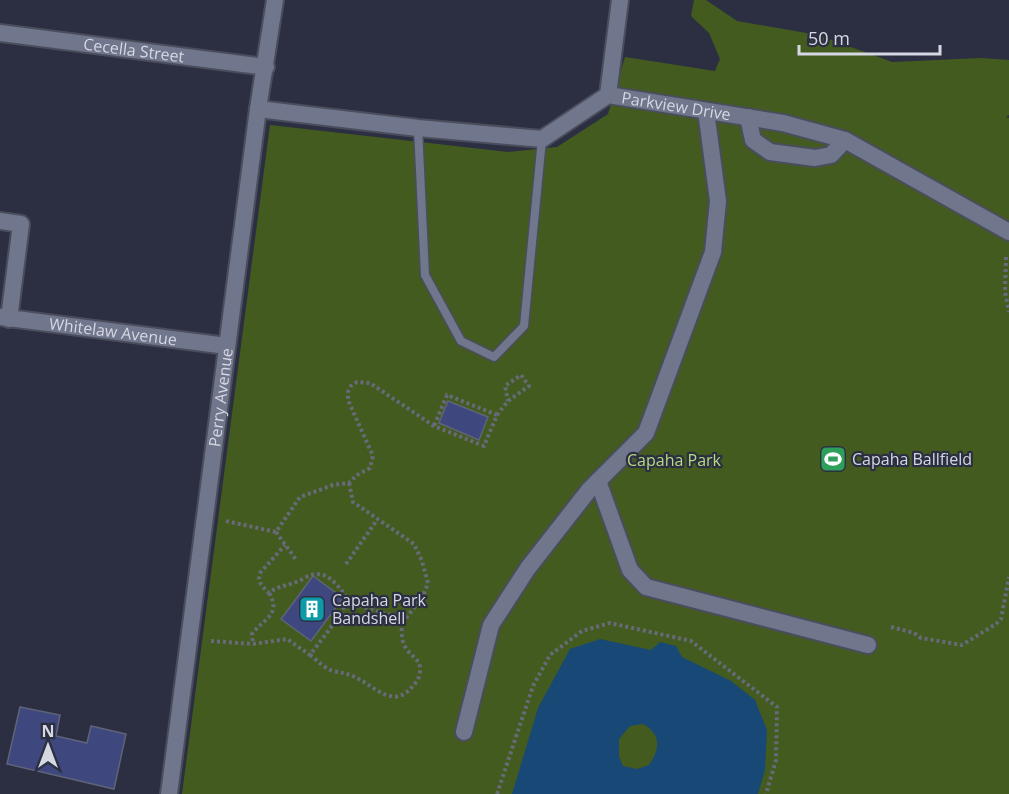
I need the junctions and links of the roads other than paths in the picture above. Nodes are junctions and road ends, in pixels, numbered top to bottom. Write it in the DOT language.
graph roads {
  1 [pos="275,0"];
  2 [pos="620,0"];
  3 [pos="0,33"];
  4 [pos="267,67"];
  5 [pos="608,95"];
  6 [pos="258,109"];
  7 [pos="706,111"];
  8 [pos="748,117"];
  9 [pos="418,128"];
  10 [pos="542,139"];
  11 [pos="845,140"];
  12 [pos="0,221"];
  13 [pos="1009,232"];
  14 [pos="4,318"];
  15 [pos="227,346"];
  16 [pos="598,481"];
  17 [pos="868,645"];
  18 [pos="464,732"];
  19 [pos="169,794"];
  1 -- 4 [label="street, Perry Avenue"];
  2 -- 5 [label="street"];
  3 -- 4 [label="street, Cecella Street"];
  4 -- 6 [label="street, Perry Avenue"];
  5 -- 7 [label="street, Parkview Drive"];
  5 -- 10 [label="street, Parkview Drive"];
  6 -- 9 [label="street"];
  6 -- 15 [label="street, Perry Avenue"];
  7 -- 8 [label="street, Parkview Drive"];
  7 -- 16 [label="street"];
  8 -- 11 [label="street, Parkview Drive"];
  8 -- 11 [label="street"];
  9 -- 10 [label="street"];
  9 -- 10 [label="lane"];
  11 -- 13 [label="street, Parkview Drive"];
  12 -- 14 [label="street"];
  14 -- 15 [label="street, Whitelaw Avenue"];
  15 -- 19 [label="street, Perry Avenue"];
  16 -- 17 [label="street"];
  16 -- 18 [label="street"];
}
